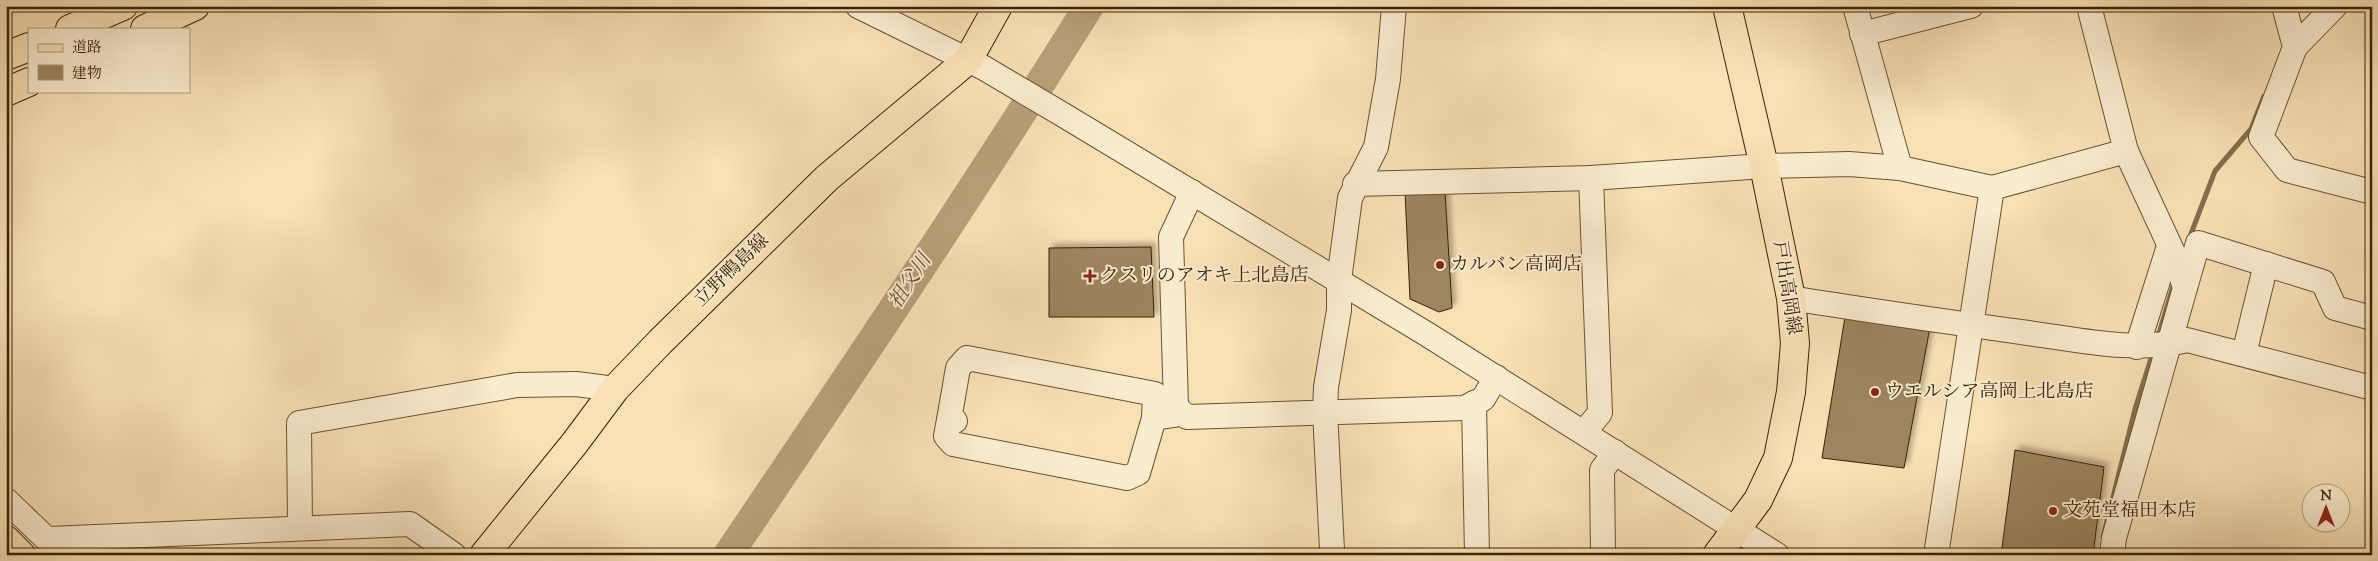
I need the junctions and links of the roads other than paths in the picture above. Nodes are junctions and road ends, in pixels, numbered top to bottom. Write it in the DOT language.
graph roads {
  1 [pos="123,6"];
  2 [pos="195,6"];
  3 [pos="858,6"];
  4 [pos="998,6"];
  5 [pos="1394,6"];
  6 [pos="1727,6"];
  7 [pos="1855,6"];
  8 [pos="1971,6"];
  9 [pos="2089,6"];
  10 [pos="2335,6"];
  11 [pos="72,28"];
  12 [pos="147,28"];
  13 [pos="2291,31"];
  14 [pos="1862,34"];
  15 [pos="28,47"];
  16 [pos="6,56"];
  17 [pos="976,64"];
  18 [pos="28,82"];
  19 [pos="6,92"];
  20 [pos="2126,151"];
  21 [pos="1764,166"];
  22 [pos="1900,168"];
  23 [pos="1592,178"];
  24 [pos="1355,184"];
  25 [pos="1992,188"];
  26 [pos="1192,192"];
  27 [pos="2372,192"];
  28 [pos="2266,264"];
  29 [pos="2178,267"];
  30 [pos="1339,280"];
  31 [pos="1791,298"];
  32 [pos="2372,318"];
  33 [pos="1972,326"];
  34 [pos="2153,346"];
  35 [pos="2244,354"];
  36 [pos="1496,378"];
  37 [pos="2372,388"];
  38 [pos="615,389"];
  39 [pos="1474,403"];
  40 [pos="1325,411"];
  41 [pos="1180,412"];
  42 [pos="1154,418"];
  43 [pos="1584,432"];
  44 [pos="1615,452"];
  45 [pos="6,500"];
  46 [pos="300,527"];
  47 [pos="1736,530"];
  48 [pos="1335,537"];
  49 [pos="6,540"];
  50 [pos="55,547"];
  51 [pos="21,555"];
  52 [pos="454,555"];
  53 [pos="484,555"];
  54 [pos="1477,555"];
  55 [pos="1603,555"];
  56 [pos="1717,555"];
  57 [pos="1777,555"];
  58 [pos="1936,555"];
  59 [pos="2112,555"];
  1 -- 11 [label="main road"];
  2 -- 12 [label="main road"];
  3 -- 17 [label="street"];
  4 -- 17 [label="main road, 立野鴨島線"];
  5 -- 24 [label="street"];
  6 -- 21 [label="main road, 戸出高岡線"];
  7 -- 14 [label="street"];
  8 -- 14 [label="street"];
  9 -- 20 [label="street"];
  10 -- 13 [label="street"];
  13 -- 27 [label="street"];
  14 -- 22 [label="street"];
  15 -- 16 [label="main road"];
  17 -- 26 [label="street"];
  17 -- 38 [label="main road, 立野鴨島線"];
  18 -- 19 [label="main road"];
  20 -- 25 [label="street"];
  20 -- 29 [label="street"];
  21 -- 22 [label="street"];
  21 -- 23 [label="street"];
  21 -- 31 [label="main road, 戸出高岡線"];
  22 -- 25 [label="street"];
  23 -- 24 [label="street"];
  23 -- 43 [label="street"];
  24 -- 30 [label="street"];
  25 -- 33 [label="street"];
  26 -- 30 [label="street"];
  26 -- 41 [label="street"];
  28 -- 29 [label="street"];
  28 -- 32 [label="street"];
  28 -- 35 [label="street"];
  29 -- 34 [label="street"];
  29 -- 34 [label="street"];
  30 -- 36 [label="street"];
  30 -- 40 [label="street"];
  31 -- 33 [label="street"];
  31 -- 47 [label="main road, 戸出高岡線"];
  33 -- 34 [label="street"];
  33 -- 58 [label="street"];
  34 -- 35 [label="street"];
  34 -- 59 [label="street"];
  35 -- 37 [label="street"];
  36 -- 39 [label="street"];
  36 -- 43 [label="street"];
  38 -- 46 [label="street"];
  38 -- 53 [label="main road, 立野鴨島線"];
  39 -- 40 [label="street"];
  39 -- 54 [label="street"];
  40 -- 41 [label="street"];
  40 -- 48 [label="street"];
  41 -- 42 [label="street"];
  42 -- 42 [label="street"];
  43 -- 44 [label="street"];
  44 -- 47 [label="street"];
  44 -- 55 [label="street"];
  45 -- 50 [label="street"];
  46 -- 50 [label="street"];
  46 -- 52 [label="street"];
  47 -- 56 [label="main road, 戸出高岡線"];
  47 -- 57 [label="street"];
  49 -- 51 [label="main road"];
}
